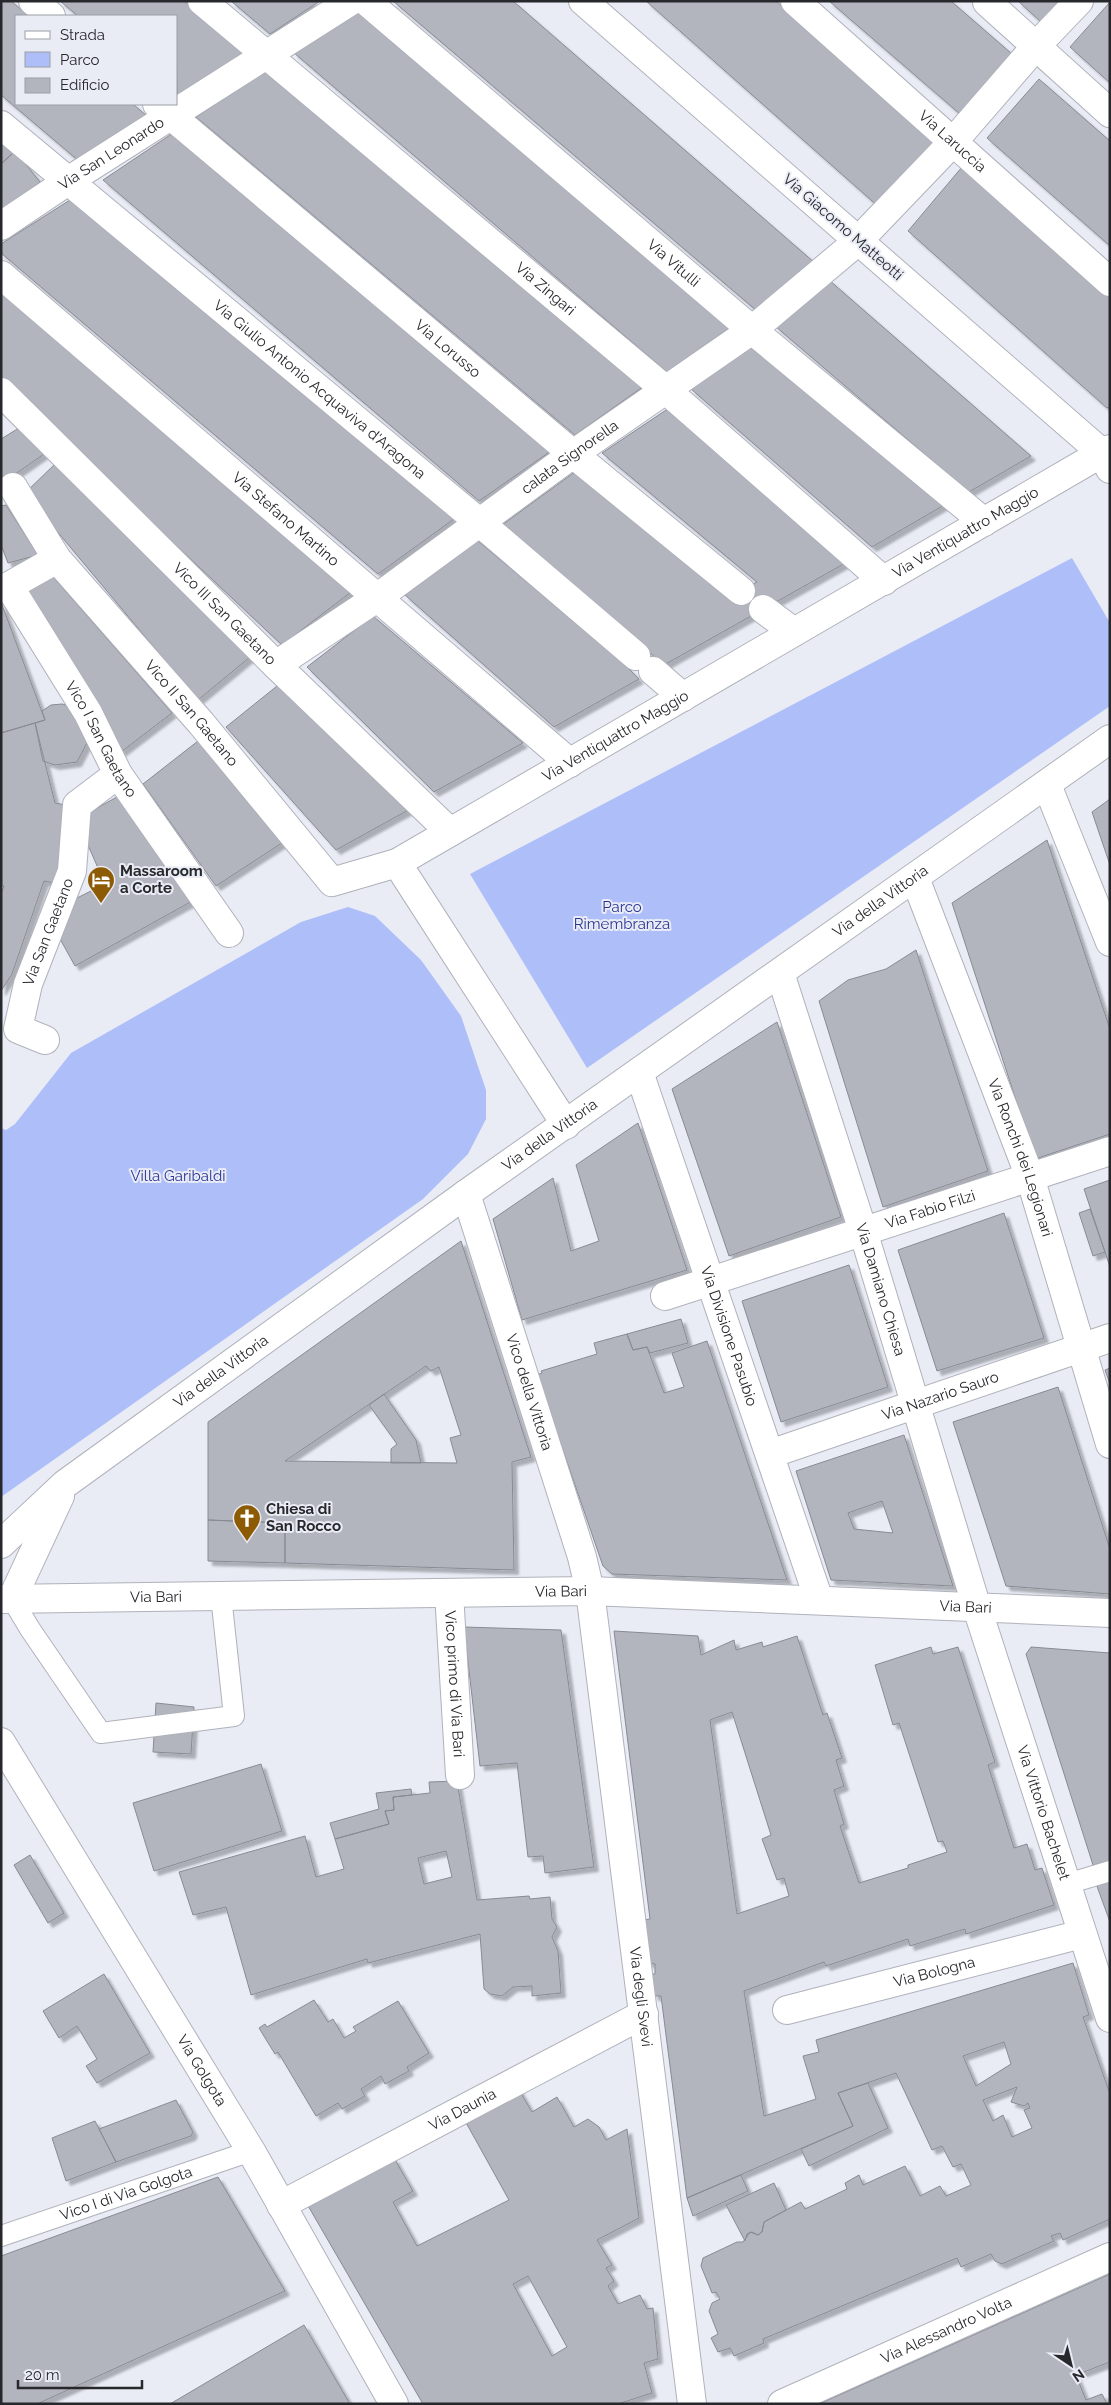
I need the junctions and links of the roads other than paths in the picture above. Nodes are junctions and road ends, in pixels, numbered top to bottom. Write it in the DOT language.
graph roads {
  1 [pos="33,1"];
  2 [pos="202,1"];
  3 [pos="351,1"];
  4 [pos="366,1"];
  5 [pos="583,1"];
  6 [pos="795,1"];
  7 [pos="1079,1"];
  8 [pos="987,2"];
  9 [pos="50,15"];
  10 [pos="1036,46"];
  11 [pos="266,55"];
  12 [pos="178,102"];
  13 [pos="164,110"];
  14 [pos="1110,114"];
  15 [pos="1,125"];
  16 [pos="952,143"];
  17 [pos="68,181"];
  18 [pos="1,226"];
  19 [pos="858,241"];
  20 [pos="1,275"];
  21 [pos="1110,282"];
  22 [pos="752,330"];
  23 [pos="666,390"];
  24 [pos="1,392"];
  25 [pos="573,454"];
  26 [pos="1107,457"];
  27 [pos="13,487"];
  28 [pos="479,522"];
  29 [pos="984,522"];
  30 [pos="56,558"];
  31 [pos="884,581"];
  32 [pos="741,590"];
  33 [pos="378,597"];
  34 [pos="763,609"];
  35 [pos="794,632"];
  36 [pos="276,665"];
  37 [pos="683,697"];
  38 [pos="1110,739"];
  39 [pos="570,763"];
  40 [pos="118,774"];
  41 [pos="1047,784"];
  42 [pos="450,832"];
  43 [pos="397,863"];
  44 [pos="915,878"];
  45 [pos="229,933"];
  46 [pos="1110,942"];
  47 [pos="780,973"];
  48 [pos="10,1025"];
  49 [pos="45,1040"];
  50 [pos="639,1072"];
  51 [pos="566,1124"];
  52 [pos="1110,1151"];
  53 [pos="1030,1177"];
  54 [pos="466,1194"];
  55 [pos="863,1231"];
  56 [pos="712,1280"];
  57 [pos="665,1296"];
  58 [pos="1110,1338"];
  59 [pos="1081,1347"];
  60 [pos="916,1404"];
  61 [pos="1110,1444"];
  62 [pos="770,1454"];
  63 [pos="65,1484"];
  64 [pos="1,1544"];
  65 [pos="590,1591"];
  66 [pos="449,1592"];
  67 [pos="221,1596"];
  68 [pos="7,1599"];
  69 [pos="819,1600"];
  70 [pos="977,1608"];
  71 [pos="1110,1613"];
  72 [pos="1,1742"];
  73 [pos="460,1775"];
  74 [pos="1110,1871"];
  75 [pos="1066,1884"];
  76 [pos="1082,1934"];
  77 [pos="787,2010"];
  78 [pos="644,2014"];
  79 [pos="1110,2018"];
  80 [pos="251,2151"];
  81 [pos="281,2205"];
  82 [pos="1,2236"];
  83 [pos="1110,2257"];
  84 [pos="394,2404"];
  85 [pos="692,2404"];
  86 [pos="782,2404"];
  1 -- 9 [label="street"];
  2 -- 11 [label="street, Via Zingari"];
  3 -- 11 [label="street, Via San Leonardo"];
  4 -- 22 [label="street, Via Vitulli"];
  5 -- 19 [label="street, Via Giacomo Matteotti"];
  6 -- 16 [label="street, Via Laruccia"];
  7 -- 10 [label="street, calata Signorella"];
  8 -- 10 [label="street"];
  10 -- 14 [label="street"];
  10 -- 16 [label="street, calata Signorella"];
  11 -- 12 [label="street, Via San Leonardo"];
  11 -- 23 [label="street, Via Zingari"];
  13 -- 17 [label="street, Via San Leonardo"];
  13 -- 25 [label="street, Via Lorusso"];
  15 -- 17 [label="street, Via Giulio Antonio Acquaviva d'Aragona"];
  16 -- 19 [label="street, calata Signorella"];
  16 -- 21 [label="street, Via Laruccia"];
  17 -- 18 [label="street, Via San Leonardo"];
  17 -- 28 [label="street, Via Giulio Antonio Acquaviva d'Aragona"];
  19 -- 22 [label="street, calata Signorella"];
  19 -- 26 [label="street, Via Giacomo Matteotti"];
  20 -- 33 [label="street, Via Stefano Martino"];
  22 -- 23 [label="street, calata Signorella"];
  22 -- 29 [label="street, Via Vitulli"];
  23 -- 25 [label="street, calata Signorella"];
  23 -- 31 [label="street, Via Zingari"];
  24 -- 36 [label="street, Vico III San Gaetano"];
  25 -- 28 [label="street, calata Signorella"];
  25 -- 32 [label="street, Via Lorusso"];
  26 -- 29 [label="street, Via Ventiquattro Maggio"];
  27 -- 30 [label="street, Vico II San Gaetano"];
  28 -- 33 [label="street, calata Signorella"];
  28 -- 37 [label="street, Via Giulio Antonio Acquaviva d'Aragona"];
  29 -- 31 [label="street, Via Ventiquattro Maggio"];
  30 -- 40 [label="street, Vico I San Gaetano"];
  30 -- 43 [label="street, Vico II San Gaetano"];
  31 -- 35 [label="street, Via Ventiquattro Maggio"];
  33 -- 36 [label="street, calata Signorella"];
  33 -- 39 [label="street, Via Stefano Martino"];
  34 -- 35 [label="street"];
  35 -- 37 [label="street, Via Ventiquattro Maggio"];
  36 -- 42 [label="street, Vico III San Gaetano"];
  37 -- 39 [label="street, Via Ventiquattro Maggio"];
  38 -- 41 [label="street, Via della Vittoria"];
  39 -- 42 [label="street, Via Ventiquattro Maggio"];
  40 -- 45 [label="street, Vico I San Gaetano"];
  40 -- 48 [label="street, Via San Gaetano"];
  41 -- 44 [label="street, Via della Vittoria"];
  41 -- 46 [label="street"];
  42 -- 43 [label="street, Via Ventiquattro Maggio"];
  43 -- 51 [label="street"];
  44 -- 47 [label="street, Via della Vittoria"];
  44 -- 53 [label="street, Via Ronchi dei Legionari"];
  47 -- 50 [label="street, Via della Vittoria"];
  47 -- 55 [label="street, Via Damiano Chiesa"];
  48 -- 49 [label="street, Via San Gaetano"];
  50 -- 51 [label="street, Via della Vittoria"];
  50 -- 56 [label="street, Via Divisione Pasubio"];
  51 -- 54 [label="street, Via della Vittoria"];
  52 -- 53 [label="street, Via Fabio Filzi"];
  53 -- 55 [label="street, Via Fabio Filzi"];
  53 -- 59 [label="street, Via Ronchi dei Legionari"];
  54 -- 63 [label="street, Via della Vittoria"];
  54 -- 65 [label="street, Vico della Vittoria"];
  55 -- 56 [label="street, Via Fabio Filzi"];
  55 -- 60 [label="street, Via Damiano Chiesa"];
  56 -- 57 [label="street, Via Fabio Filzi"];
  56 -- 62 [label="street, Via Divisione Pasubio"];
  58 -- 59 [label="street, Via Nazario Sauro"];
  59 -- 60 [label="street, Via Nazario Sauro"];
  59 -- 61 [label="street, Via Ronchi dei Legionari"];
  60 -- 62 [label="street, Via Nazario Sauro"];
  60 -- 70 [label="street, Via Damiano Chiesa"];
  62 -- 69 [label="street, Via Divisione Pasubio"];
  63 -- 64 [label="street, Via della Vittoria"];
  63 -- 68 [label="street"];
  65 -- 66 [label="street, Via Bari"];
  65 -- 69 [label="street, Via Bari"];
  65 -- 78 [label="street, Via degli Svevi"];
  66 -- 67 [label="street, Via Bari"];
  66 -- 73 [label="street, Vico primo di Via Bari"];
  67 -- 68 [label="street, Via Bari"];
  67 -- 68 [label="lane"];
  69 -- 70 [label="street, Via Bari"];
  70 -- 71 [label="street, Via Bari"];
  70 -- 75 [label="street, Via Vittorio Bachelet"];
  72 -- 80 [label="street, Via Golgota"];
  74 -- 75 [label="lane"];
  75 -- 76 [label="street, Via Vittorio Bachelet"];
  76 -- 77 [label="street, Via Bologna"];
  76 -- 79 [label="street, Via Vittorio Bachelet"];
  78 -- 81 [label="street, Via Daunia"];
  78 -- 85 [label="street, Via degli Svevi"];
  80 -- 81 [label="street, Via Golgota"];
  80 -- 82 [label="lane, Vico I di Via Golgota"];
  81 -- 84 [label="street, Via Golgota"];
  83 -- 86 [label="street, Via Alessandro Volta"];
}
